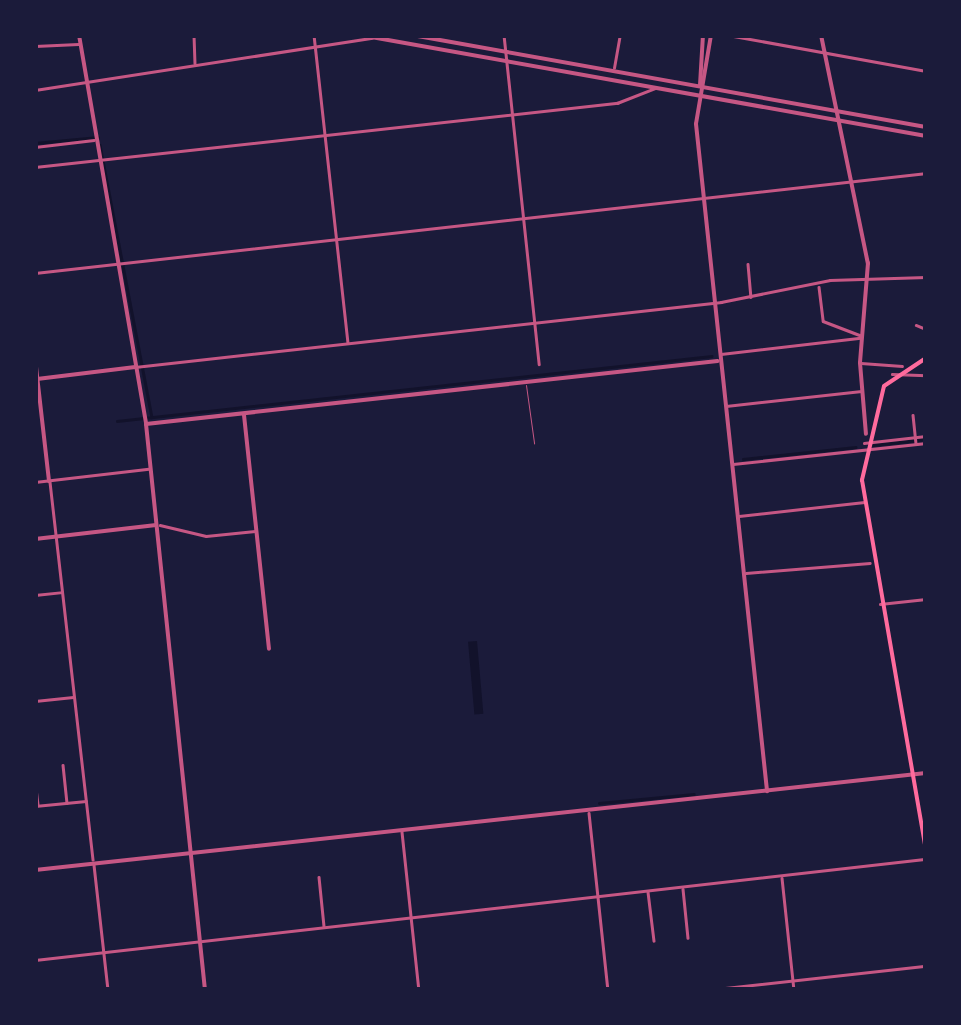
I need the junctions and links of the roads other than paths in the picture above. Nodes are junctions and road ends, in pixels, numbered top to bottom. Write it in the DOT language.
graph roads {
  1 [pos="78,35"];
  2 [pos="194,35"];
  3 [pos="314,35"];
  4 [pos="360,35"];
  5 [pos="412,35"];
  6 [pos="504,35"];
  7 [pos="620,35"];
  8 [pos="703,35"];
  9 [pos="711,35"];
  10 [pos="728,35"];
  11 [pos="821,35"];
  12 [pos="373,38"];
  13 [pos="80,44"];
  14 [pos="35,46"];
  15 [pos="505,51"];
  16 [pos="315,52"];
  17 [pos="825,52"];
  18 [pos="506,60"];
  19 [pos="195,64"];
  20 [pos="614,70"];
  21 [pos="926,71"];
  22 [pos="85,76"];
  23 [pos="700,85"];
  24 [pos="656,87"];
  25 [pos="35,90"];
  26 [pos="699,94"];
  27 [pos="838,110"];
  28 [pos="512,115"];
  29 [pos="840,120"];
  30 [pos="926,127"];
  31 [pos="325,135"];
  32 [pos="926,136"];
  33 [pos="94,140"];
  34 [pos="35,147"];
  35 [pos="98,160"];
  36 [pos="35,167"];
  37 [pos="926,173"];
  38 [pos="853,182"];
  39 [pos="710,198"];
  40 [pos="524,218"];
  41 [pos="336,239"];
  42 [pos="118,263"];
  43 [pos="748,264"];
  44 [pos="35,272"];
  45 [pos="926,278"];
  46 [pos="819,284"];
  47 [pos="867,284"];
  48 [pos="751,297"];
  49 [pos="721,302"];
  50 [pos="534,322"];
  51 [pos="916,326"];
  52 [pos="926,329"];
  53 [pos="860,336"];
  54 [pos="348,342"];
  55 [pos="719,357"];
  56 [pos="35,358"];
  57 [pos="926,358"];
  58 [pos="860,363"];
  59 [pos="540,364"];
  60 [pos="902,366"];
  61 [pos="136,367"];
  62 [pos="892,374"];
  63 [pos="926,375"];
  64 [pos="37,379"];
  65 [pos="526,382"];
  66 [pos="860,391"];
  67 [pos="725,406"];
  68 [pos="243,413"];
  69 [pos="913,415"];
  70 [pos="154,423"];
  71 [pos="146,424"];
  72 [pos="146,434"];
  73 [pos="866,434"];
  74 [pos="926,436"];
  75 [pos="915,440"];
  76 [pos="534,443"];
  77 [pos="864,443"];
  78 [pos="926,443"];
  79 [pos="862,450"];
  80 [pos="731,464"];
  81 [pos="150,469"];
  82 [pos="49,481"];
  83 [pos="35,482"];
  84 [pos="864,502"];
  85 [pos="737,516"];
  86 [pos="156,526"];
  87 [pos="256,531"];
  88 [pos="57,537"];
  89 [pos="35,539"];
  90 [pos="870,564"];
  91 [pos="744,573"];
  92 [pos="63,592"];
  93 [pos="35,595"];
  94 [pos="926,598"];
  95 [pos="880,604"];
  96 [pos="270,649"];
  97 [pos="75,696"];
  98 [pos="35,700"];
  99 [pos="63,764"];
  100 [pos="926,773"];
  101 [pos="914,774"];
  102 [pos="35,780"];
  103 [pos="767,790"];
  104 [pos="87,800"];
  105 [pos="67,802"];
  106 [pos="36,806"];
  107 [pos="589,811"];
  108 [pos="402,830"];
  109 [pos="193,852"];
  110 [pos="926,856"];
  111 [pos="93,861"];
  112 [pos="35,870"];
  113 [pos="782,876"];
  114 [pos="319,878"];
  115 [pos="682,887"];
  116 [pos="648,890"];
  117 [pos="598,897"];
  118 [pos="411,918"];
  119 [pos="324,926"];
  120 [pos="688,938"];
  121 [pos="203,940"];
  122 [pos="654,941"];
  123 [pos="103,952"];
  124 [pos="35,960"];
  125 [pos="926,966"];
  126 [pos="793,980"];
  127 [pos="108,990"];
  128 [pos="206,990"];
  129 [pos="420,990"];
  130 [pos="608,990"];
  131 [pos="707,990"];
  132 [pos="794,990"];
  1 -- 13 [label="street"];
  2 -- 19 [label="street"];
  3 -- 16 [label="street"];
  4 -- 12 [label="street"];
  5 -- 15 [label="street"];
  6 -- 15 [label="street"];
  7 -- 20 [label="street"];
  8 -- 23 [label="street"];
  9 -- 23 [label="street"];
  10 -- 17 [label="street"];
  11 -- 17 [label="street"];
  12 -- 16 [label="street"];
  12 -- 18 [label="street"];
  13 -- 14 [label="street"];
  13 -- 22 [label="street"];
  15 -- 18 [label="street"];
  15 -- 20 [label="street"];
  16 -- 19 [label="street"];
  16 -- 31 [label="street"];
  17 -- 21 [label="street"];
  17 -- 27 [label="street"];
  18 -- 24 [label="street"];
  18 -- 28 [label="street"];
  19 -- 22 [label="street"];
  20 -- 23 [label="street"];
  22 -- 25 [label="street"];
  22 -- 33 [label="street"];
  23 -- 26 [label="street"];
  23 -- 27 [label="street"];
  24 -- 26 [label="street"];
  24 -- 28 [label="street"];
  26 -- 29 [label="street"];
  26 -- 39 [label="street"];
  27 -- 29 [label="street"];
  27 -- 30 [label="street"];
  28 -- 31 [label="street"];
  28 -- 40 [label="street"];
  29 -- 32 [label="street"];
  29 -- 38 [label="street"];
  31 -- 35 [label="street"];
  31 -- 41 [label="street"];
  33 -- 34 [label="street"];
  33 -- 35 [label="street"];
  35 -- 36 [label="street"];
  35 -- 42 [label="street"];
  37 -- 38 [label="street"];
  38 -- 39 [label="street"];
  38 -- 47 [label="street"];
  39 -- 40 [label="street"];
  39 -- 49 [label="street"];
  40 -- 41 [label="street"];
  40 -- 50 [label="street"];
  41 -- 42 [label="street"];
  41 -- 54 [label="street"];
  42 -- 44 [label="street"];
  42 -- 61 [label="street"];
  43 -- 48 [label="street"];
  45 -- 47 [label="street"];
  46 -- 47 [label="street"];
  46 -- 48 [label="street"];
  46 -- 53 [label="street"];
  47 -- 53 [label="street"];
  48 -- 49 [label="street"];
  49 -- 50 [label="street"];
  49 -- 55 [label="street"];
  50 -- 54 [label="street"];
  50 -- 59 [label="street"];
  51 -- 52 [label="street"];
  53 -- 55 [label="street"];
  53 -- 58 [label="street"];
  54 -- 61 [label="street"];
  55 -- 65 [label="street"];
  55 -- 67 [label="street"];
  56 -- 64 [label="street"];
  57 -- 60 [label="main road"];
  58 -- 60 [label="street"];
  58 -- 66 [label="street"];
  60 -- 62 [label="main road"];
  61 -- 64 [label="street"];
  61 -- 71 [label="street"];
  62 -- 63 [label="street"];
  62 -- 73 [label="main road"];
  64 -- 82 [label="street"];
  65 -- 68 [label="street"];
  65 -- 76 [label="lane"];
  66 -- 67 [label="street"];
  66 -- 73 [label="street"];
  67 -- 80 [label="street"];
  68 -- 70 [label="street"];
  68 -- 87 [label="street"];
  69 -- 75 [label="street"];
  70 -- 71 [label="street"];
  70 -- 72 [label="street"];
  71 -- 72 [label="street"];
  72 -- 81 [label="street"];
  73 -- 77 [label="main road"];
  74 -- 75 [label="street"];
  75 -- 77 [label="street"];
  75 -- 78 [label="street"];
  75 -- 79 [label="street"];
  77 -- 79 [label="main road"];
  79 -- 80 [label="street"];
  79 -- 84 [label="main road"];
  80 -- 85 [label="street"];
  81 -- 82 [label="street"];
  81 -- 86 [label="street"];
  82 -- 83 [label="street"];
  82 -- 88 [label="street"];
  84 -- 85 [label="street"];
  84 -- 90 [label="main road"];
  85 -- 91 [label="street"];
  86 -- 87 [label="street"];
  86 -- 88 [label="street"];
  86 -- 109 [label="street"];
  87 -- 96 [label="street"];
  88 -- 89 [label="street"];
  88 -- 92 [label="street"];
  90 -- 91 [label="street"];
  90 -- 95 [label="main road"];
  91 -- 103 [label="street"];
  92 -- 93 [label="street"];
  92 -- 97 [label="street"];
  94 -- 95 [label="street"];
  95 -- 101 [label="main road"];
  97 -- 98 [label="street"];
  97 -- 104 [label="street"];
  99 -- 105 [label="street"];
  100 -- 101 [label="street"];
  101 -- 103 [label="street"];
  101 -- 110 [label="main road"];
  102 -- 106 [label="street"];
  103 -- 107 [label="street"];
  104 -- 105 [label="street"];
  104 -- 111 [label="street"];
  105 -- 106 [label="street"];
  107 -- 108 [label="street"];
  107 -- 117 [label="street"];
  108 -- 109 [label="street"];
  108 -- 118 [label="street"];
  109 -- 111 [label="street"];
  109 -- 121 [label="street"];
  110 -- 113 [label="street"];
  111 -- 112 [label="street"];
  111 -- 123 [label="street"];
  113 -- 115 [label="street"];
  113 -- 126 [label="street"];
  114 -- 119 [label="street"];
  115 -- 116 [label="street"];
  115 -- 120 [label="street"];
  116 -- 117 [label="street"];
  116 -- 122 [label="street"];
  117 -- 118 [label="street"];
  117 -- 130 [label="street"];
  118 -- 119 [label="street"];
  118 -- 129 [label="street"];
  119 -- 121 [label="street"];
  121 -- 123 [label="street"];
  121 -- 128 [label="street"];
  123 -- 124 [label="street"];
  123 -- 127 [label="street"];
  125 -- 126 [label="street"];
  126 -- 131 [label="street"];
  126 -- 132 [label="street"];
}
